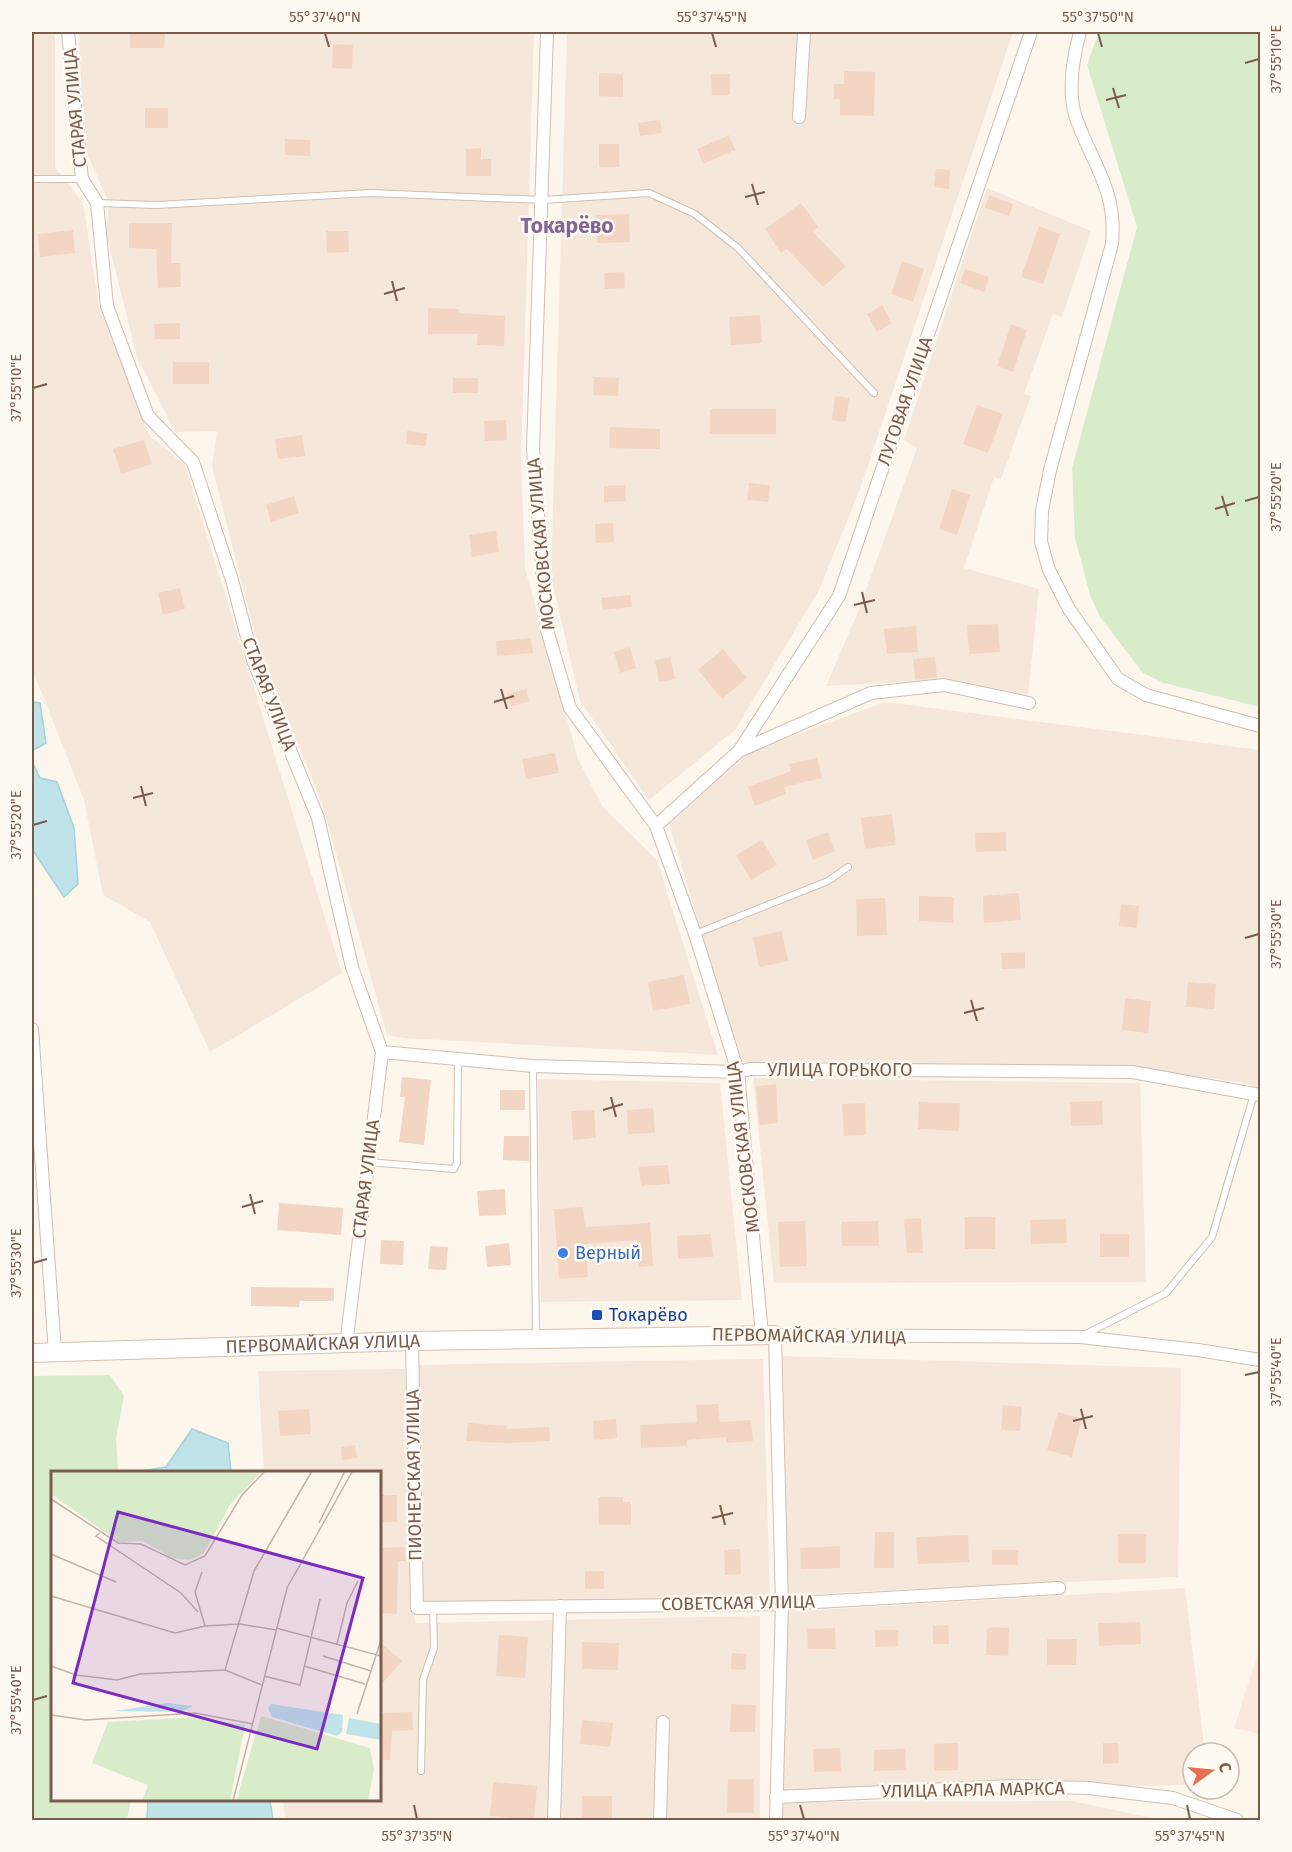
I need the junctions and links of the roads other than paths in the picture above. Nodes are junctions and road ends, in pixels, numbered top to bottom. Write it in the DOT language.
graph roads {
  1 [pos="68,32"];
  2 [pos="547,32"];
  3 [pos="804,32"];
  4 [pos="1031,32"];
  5 [pos="1080,32"];
  6 [pos="799,117"];
  7 [pos="32,179"];
  8 [pos="82,179"];
  9 [pos="543,200"];
  10 [pos="97,203"];
  11 [pos="874,393"];
  12 [pos="1029,703"];
  13 [pos="1260,726"];
  14 [pos="739,751"];
  15 [pos="656,826"];
  16 [pos="848,867"];
  17 [pos="695,934"];
  18 [pos="32,1029"];
  19 [pos="382,1052"];
  20 [pos="458,1060"];
  21 [pos="533,1066"];
  22 [pos="738,1072"];
  23 [pos="1257,1094"];
  24 [pos="368,1162"];
  25 [pos="768,1335"];
  26 [pos="1080,1337"];
  27 [pos="536,1339"];
  28 [pos="412,1341"];
  29 [pos="346,1345"];
  30 [pos="55,1352"];
  31 [pos="32,1353"];
  32 [pos="1260,1360"];
  33 [pos="1059,1588"];
  34 [pos="782,1604"];
  35 [pos="560,1606"];
  36 [pos="417,1608"];
  37 [pos="433,1608"];
  38 [pos="663,1722"];
  39 [pos="421,1771"];
  40 [pos="776,1797"];
  41 [pos="554,1821"];
  42 [pos="660,1821"];
  43 [pos="776,1821"];
  44 [pos="1237,1821"];
  1 -- 8 [label="street, СТАРАЯ УЛИЦА"];
  2 -- 9 [label="street, МОСКОВСКАЯ УЛИЦА"];
  3 -- 6 [label="street"];
  4 -- 14 [label="street, ЛУГОВАЯ УЛИЦА"];
  5 -- 13 [label="street"];
  7 -- 8 [label="lane"];
  8 -- 10 [label="street, СТАРАЯ УЛИЦА"];
  9 -- 10 [label="lane"];
  9 -- 11 [label="lane"];
  9 -- 15 [label="street, МОСКОВСКАЯ УЛИЦА"];
  10 -- 19 [label="street, СТАРАЯ УЛИЦА"];
  12 -- 14 [label="street"];
  14 -- 15 [label="street"];
  15 -- 17 [label="street, МОСКОВСКАЯ УЛИЦА"];
  16 -- 17 [label="lane"];
  17 -- 22 [label="street, МОСКОВСКАЯ УЛИЦА"];
  18 -- 30 [label="street"];
  19 -- 20 [label="street, УЛИЦА ГОРЬКОГО"];
  19 -- 24 [label="street, СТАРАЯ УЛИЦА"];
  20 -- 21 [label="street, УЛИЦА ГОРЬКОГО"];
  20 -- 24 [label="lane"];
  21 -- 22 [label="street, УЛИЦА ГОРЬКОГО"];
  21 -- 27 [label="lane"];
  22 -- 23 [label="street, УЛИЦА ГОРЬКОГО"];
  22 -- 25 [label="street, МОСКОВСКАЯ УЛИЦА"];
  23 -- 26 [label="lane"];
  24 -- 29 [label="street, СТАРАЯ УЛИЦА"];
  25 -- 26 [label="street, ПЕРВОМАЙСКАЯ УЛИЦА"];
  25 -- 27 [label="street, ПЕРВОМАЙСКАЯ УЛИЦА"];
  25 -- 34 [label="street, МОСКОВСКАЯ УЛИЦА"];
  26 -- 32 [label="street, ПЕРВОМАЙСКАЯ УЛИЦА"];
  27 -- 28 [label="street, ПЕРВОМАЙСКАЯ УЛИЦА"];
  28 -- 29 [label="street, ПЕРВОМАЙСКАЯ УЛИЦА"];
  28 -- 36 [label="street, ПИОНЕРСКАЯ УЛИЦА"];
  29 -- 30 [label="street, ПЕРВОМАЙСКАЯ УЛИЦА"];
  30 -- 31 [label="street, ПЕРВОМАЙСКАЯ УЛИЦА"];
  33 -- 34 [label="street, СОВЕТСКАЯ УЛИЦА"];
  34 -- 35 [label="street, СОВЕТСКАЯ УЛИЦА"];
  34 -- 40 [label="street, МОСКОВСКАЯ УЛИЦА"];
  35 -- 37 [label="street, СОВЕТСКАЯ УЛИЦА"];
  35 -- 41 [label="street"];
  36 -- 37 [label="street, СОВЕТСКАЯ УЛИЦА"];
  37 -- 39 [label="lane"];
  38 -- 42 [label="street"];
  40 -- 43 [label="street, МОСКОВСКАЯ УЛИЦА"];
  40 -- 44 [label="street, УЛИЦА КАРЛА МАРКСА"];
}
